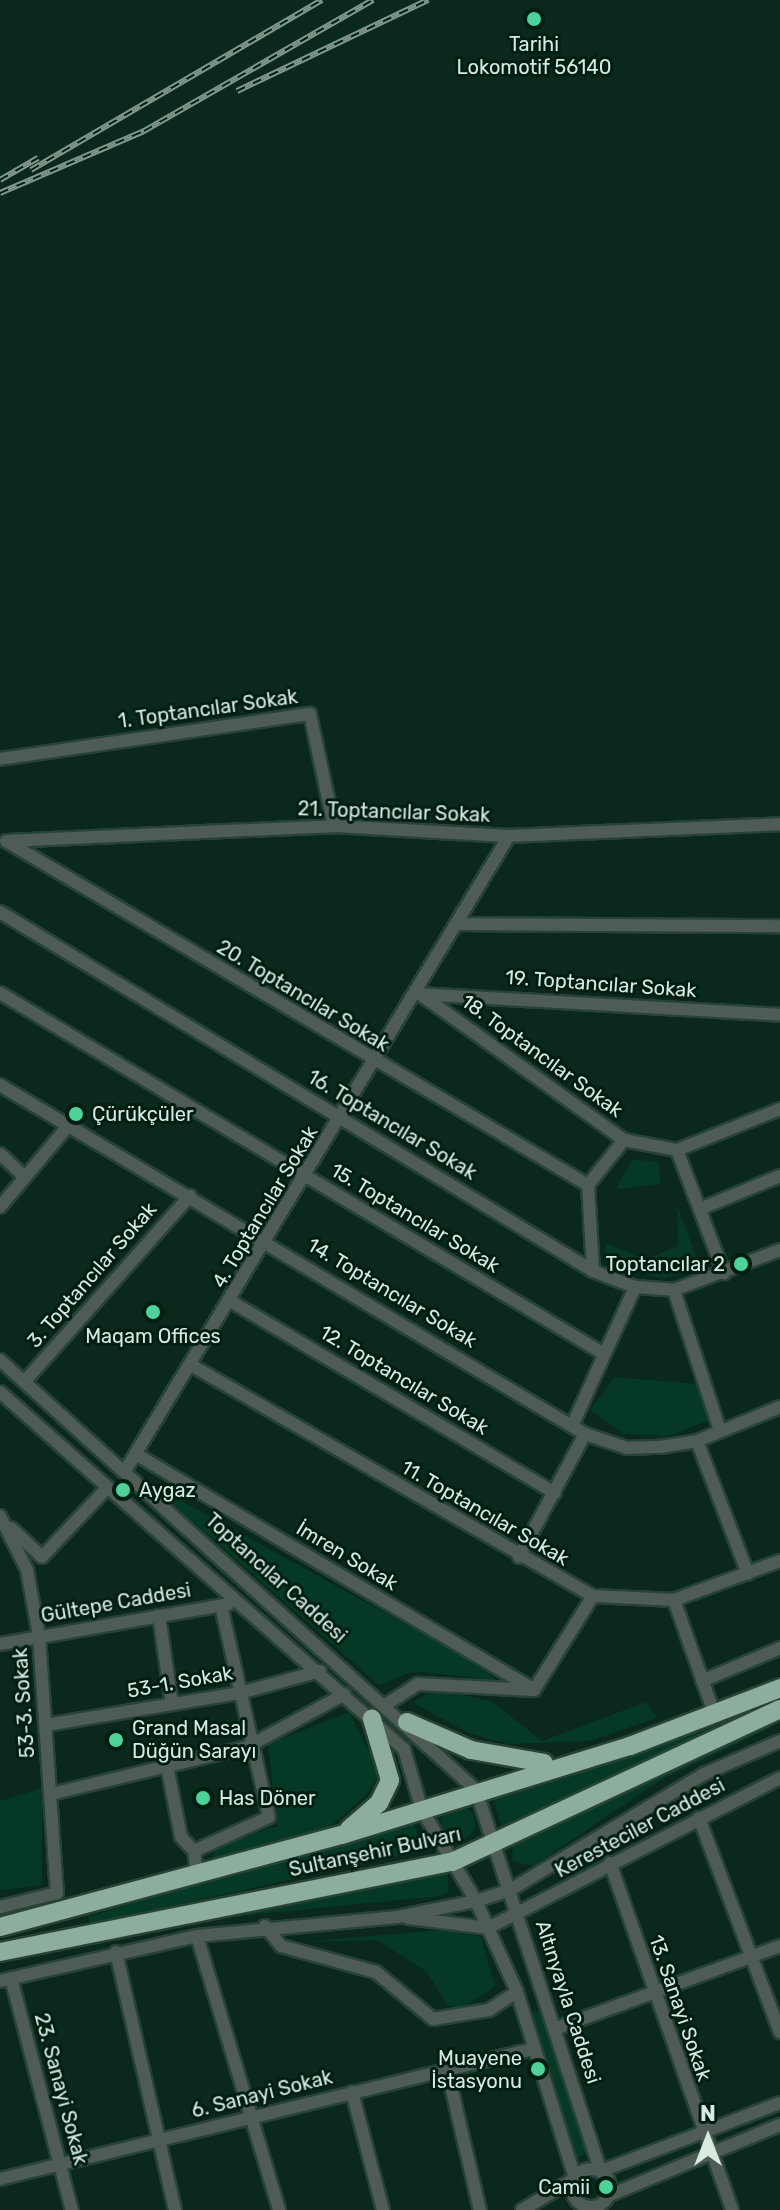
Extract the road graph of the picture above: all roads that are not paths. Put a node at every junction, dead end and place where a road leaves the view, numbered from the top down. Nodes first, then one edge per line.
1 (0, 759) edge
2 (780, 824) edge
3 (334, 826) junction
4 (509, 836) junction
5 (3, 839) edge
6 (0, 912) edge
7 (458, 924) junction
8 (780, 926) edge
9 (0, 993) edge
10 (420, 994) junction
11 (780, 1015) edge
12 (376, 1064) junction
13 (0, 1085) edge
14 (780, 1109) edge
15 (342, 1117) junction
16 (68, 1126) junction
17 (624, 1140) junction
18 (677, 1150) junction
19 (0, 1154) edge
20 (780, 1176) edge
21 (25, 1177) junction
22 (307, 1177) junction
23 (588, 1185) junction
24 (190, 1196) junction
25 (0, 1207) edge
26 (702, 1208) junction
27 (270, 1242) junction
28 (780, 1250) edge
29 (593, 1271) junction
30 (724, 1273) junction
31 (635, 1287) junction
32 (674, 1290) junction
33 (232, 1302) junction
34 (604, 1354) junction
35 (0, 1360) edge
36 (191, 1365) junction
37 (25, 1381) junction
38 (0, 1392) edge
39 (780, 1407) edge
40 (572, 1426) junction
41 (720, 1431) junction
42 (585, 1434) junction
43 (697, 1441) junction
44 (139, 1456) junction
45 (125, 1471) junction
46 (107, 1488) junction
47 (555, 1493) junction
48 (2, 1522) edge
49 (519, 1557) junction
50 (780, 1561) edge
51 (748, 1574) junction
52 (593, 1596) junction
53 (674, 1600) junction
54 (238, 1603) junction
55 (221, 1606) junction
56 (159, 1616) junction
57 (39, 1636) junction
58 (0, 1644) edge
59 (780, 1648) edge
60 (320, 1671) junction
61 (702, 1681) junction
62 (780, 1688) edge
63 (534, 1690) junction
64 (240, 1693) junction
65 (345, 1694) junction
66 (172, 1704) junction
67 (387, 1704) junction
68 (780, 1709) edge
69 (714, 1713) junction
70 (372, 1719) junction
71 (407, 1722) junction
72 (46, 1725) junction
73 (780, 1741) edge
74 (254, 1744) junction
75 (582, 1760) junction
76 (167, 1766) junction
77 (780, 1778) edge
78 (476, 1790) junction
79 (51, 1794) junction
80 (422, 1810) junction
81 (699, 1818) junction
82 (342, 1835) junction
83 (496, 1846) junction
84 (194, 1851) junction
85 (452, 1862) junction
86 (610, 1863) junction
87 (197, 1874) junction
88 (510, 1890) junction
89 (476, 1901) junction
90 (0, 1907) edge
91 (520, 1915) junction
92 (397, 1917) junction
93 (265, 1926) junction
94 (0, 1927) edge
95 (488, 1928) junction
96 (197, 1936) junction
97 (780, 1946) edge
98 (0, 1952) edge
99 (116, 1952) junction
100 (751, 1957) junction
101 (6, 1980) edge
102 (517, 1992) junction
103 (652, 1993) junction
104 (557, 2028) junction
105 (780, 2032) edge
106 (533, 2049) junction
107 (448, 2073) junction
108 (352, 2092) junction
109 (780, 2103) edge
110 (253, 2117) junction
111 (780, 2125) edge
112 (703, 2134) junction
113 (159, 2141) junction
114 (709, 2152) junction
115 (60, 2165) junction
116 (600, 2171) junction
117 (0, 2179) edge
118 (574, 2179) junction
119 (610, 2201) edge
120 (584, 2208) edge
121 (72, 2210) edge
122 (175, 2210) edge
123 (279, 2210) edge
124 (383, 2210) edge
125 (480, 2210) edge
126 (522, 2210) edge
127 (732, 2210) edge

1 - 3 street, 1. Toptancılar Sokak
2 - 4 street, 21. Toptancılar Sokak
3 - 4 street, 21. Toptancılar Sokak
3 - 5 street, 21. Toptancılar Sokak
4 - 7 street, 4. Toptancılar Sokak
5 - 12 street, 20. Toptancılar Sokak
6 - 15 street, 16. Toptancılar Sokak
7 - 8 street
7 - 10 street, 4. Toptancılar Sokak
9 - 22 street, 15. Toptancılar Sokak
10 - 11 street, 19. Toptancılar Sokak
10 - 12 street, 4. Toptancılar Sokak
10 - 17 street, 18. Toptancılar Sokak
12 - 15 street, 4. Toptancılar Sokak
12 - 23 street, 20. Toptancılar Sokak
13 - 16 street, 14. Toptancılar Sokak
14 - 18 street
15 - 22 street, 4. Toptancılar Sokak
15 - 29 street, 16. Toptancılar Sokak
16 - 21 street
16 - 24 street, 14. Toptancılar Sokak
17 - 18 street, 18. Toptancılar Sokak
17 - 23 street
18 - 26 street
19 - 21 street
20 - 26 street
21 - 25 street
22 - 27 street, 4. Toptancılar Sokak
22 - 34 street, 15. Toptancılar Sokak
23 - 29 street
24 - 27 street, 14. Toptancılar Sokak
24 - 37 street, 3. Toptancılar Sokak
26 - 30 street
27 - 33 street, 4. Toptancılar Sokak
27 - 40 street, 14. Toptancılar Sokak
28 - 30 street, 16. Toptancılar Sokak
29 - 31 street, 16. Toptancılar Sokak
30 - 32 street, 16. Toptancılar Sokak
31 - 32 street, 16. Toptancılar Sokak
31 - 34 street
32 - 41 street
33 - 36 street, 4. Toptancılar Sokak
33 - 47 street, 12. Toptancılar Sokak
34 - 40 street
35 - 37 street, Toptancılar Caddesi
36 - 44 street, 4. Toptancılar Sokak
36 - 49 street, 11. Toptancılar Sokak
37 - 45 street, Toptancılar Caddesi
38 - 46 street, Toptancılar Caddesi
39 - 41 street, 14. Toptancılar Sokak
40 - 42 street, 14. Toptancılar Sokak
41 - 43 street, 14. Toptancılar Sokak
42 - 43 street, 14. Toptancılar Sokak
42 - 47 street
43 - 51 street
44 - 45 street, 4. Toptancılar Sokak
44 - 63 street, İmren Sokak
45 - 67 street, Toptancılar Caddesi
46 - 48 street
46 - 54 street, Toptancılar Caddesi
47 - 49 street
48 - 57 street, 53-3. Sokak
49 - 52 street, 11. Toptancılar Sokak
50 - 51 street, 11. Toptancılar Sokak
51 - 53 street, 11. Toptancılar Sokak
52 - 53 street, 11. Toptancılar Sokak
52 - 63 street
53 - 61 street
54 - 55 street, Gültepe Caddesi
54 - 60 street, Toptancılar Caddesi
55 - 56 street, Gültepe Caddesi
55 - 64 street
56 - 57 street, Gültepe Caddesi
56 - 66 street
57 - 58 street, Gültepe Caddesi
57 - 72 street, 53-3. Sokak
59 - 61 street
60 - 64 street, 53-1. Sokak
60 - 65 street, Toptancılar Caddesi
61 - 69 street
62 - 69 highway, Sultanşehir Bulvarı
63 - 67 street
64 - 66 street, 53-1. Sokak
64 - 74 street
65 - 70 street, Toptancılar Caddesi
65 - 74 street
66 - 72 street, 53-1. Sokak
67 - 71 street, Toptancılar Caddesi
68 - 83 highway, Sultanşehir Bulvarı
69 - 75 highway, Sultanşehir Bulvarı
70 - 80 street, Toptancılar Caddesi
70 - 82 highway
71 - 75 highway
71 - 78 street, Toptancılar Caddesi
72 - 79 street, 53-3. Sokak
73 - 88 street
74 - 76 street
74 - 84 street
75 - 78 highway, Sultanşehir Bulvarı
76 - 79 street
76 - 84 street
77 - 81 street, Keresteciler Caddesi
78 - 80 highway, Sultanşehir Bulvarı
78 - 83 street, Toptancılar Caddesi
79 - 90 street, 53-3. Sokak
80 - 82 highway, Sultanşehir Bulvarı
80 - 85 street, Toptancılar Caddesi
81 - 86 street, Keresteciler Caddesi
81 - 100 street
82 - 87 highway, Sultanşehir Bulvarı
83 - 85 highway, Sultanşehir Bulvarı
83 - 88 street, Altınyayla Caddesi
84 - 87 street
85 - 89 street
85 - 98 highway, Sultanşehir Bulvarı
86 - 91 street, Keresteciler Caddesi
86 - 103 street, 13. Sanayi Sokak
87 - 94 highway, Sultanşehir Bulvarı
88 - 89 street
88 - 91 street, Altınyayla Caddesi
89 - 92 street
89 - 95 street
91 - 95 street, Keresteciler Caddesi
91 - 104 street, Altınyayla Caddesi
92 - 93 street
92 - 95 street
93 - 96 street
93 - 102 street
95 - 102 street
96 - 99 street
96 - 110 street
97 - 100 street
99 - 101 street
99 - 113 street
100 - 103 street
100 - 105 street
101 - 115 street, 23. Sanayi Sokak
102 - 106 street
103 - 104 street
103 - 112 street, 13. Sanayi Sokak
104 - 116 street, Altınyayla Caddesi
106 - 107 street, 6. Sanayi Sokak
106 - 118 street
107 - 108 street, 6. Sanayi Sokak
107 - 125 street
108 - 110 street, 6. Sanayi Sokak
108 - 124 street
109 - 112 street
110 - 113 street, 6. Sanayi Sokak
110 - 123 street
111 - 114 street
112 - 114 street, 13. Sanayi Sokak
112 - 116 street
113 - 115 street, 6. Sanayi Sokak
113 - 122 street
114 - 119 street
114 - 127 street, 13. Sanayi Sokak
115 - 117 street, 6. Sanayi Sokak
115 - 121 street, 23. Sanayi Sokak
116 - 118 street
116 - 119 street, Altınyayla Caddesi
118 - 120 street
118 - 126 street
119 - 120 street

